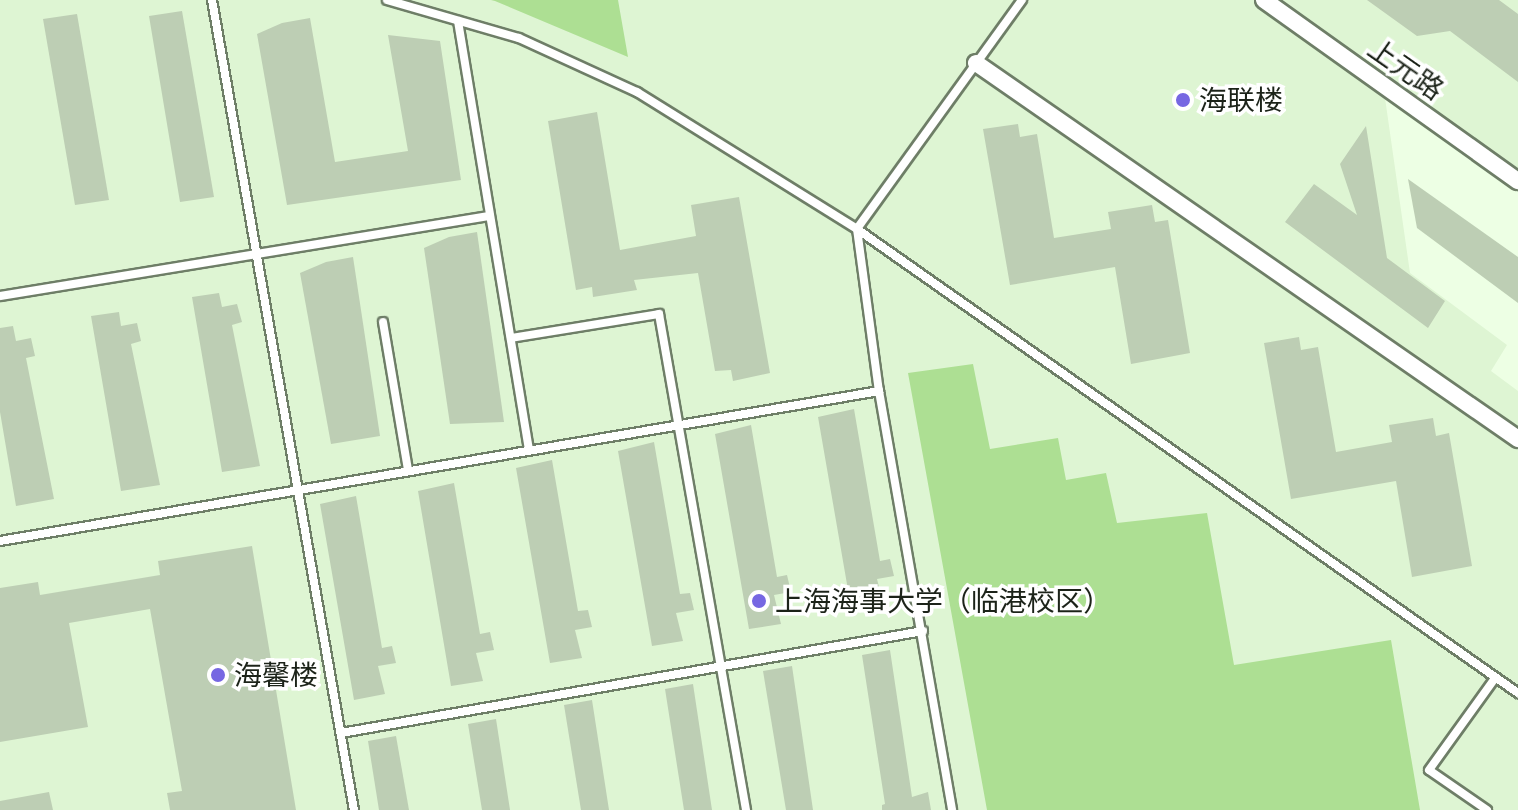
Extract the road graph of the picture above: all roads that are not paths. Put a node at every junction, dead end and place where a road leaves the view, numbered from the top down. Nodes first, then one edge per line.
1 (212, 0) edge
2 (387, 0) edge
3 (1022, 0) edge
4 (1264, 0) edge
5 (458, 21) junction
6 (976, 63) junction
7 (1518, 181) edge
8 (490, 216) junction
9 (857, 229) junction
10 (254, 254) junction
11 (0, 296) edge
12 (383, 322) dead end
13 (511, 338) junction
14 (879, 391) junction
15 (680, 424) junction
16 (1518, 439) edge
17 (529, 448) junction
18 (408, 470) junction
19 (298, 490) junction
20 (0, 541) edge
21 (923, 631) junction
22 (722, 667) junction
23 (1495, 678) junction
24 (1518, 693) edge
25 (341, 733) junction
26 (354, 810) edge
27 (746, 810) edge
28 (952, 810) edge
29 (1487, 810) edge

1 - 10 lane
2 - 5 lane
3 - 6 lane
4 - 7 street, 上元路
5 - 8 lane
5 - 9 lane
6 - 9 lane
6 - 16 street
8 - 10 lane
8 - 13 lane
9 - 14 lane
9 - 23 lane
10 - 11 lane
10 - 19 lane
12 - 18 lane
13 - 15 lane
13 - 17 lane
14 - 15 lane
14 - 21 lane
15 - 17 lane
15 - 22 lane
17 - 18 lane
18 - 19 lane
19 - 20 lane
19 - 25 lane
21 - 22 lane
21 - 28 lane
22 - 25 lane
22 - 27 lane
23 - 24 lane
23 - 29 lane
25 - 26 lane

